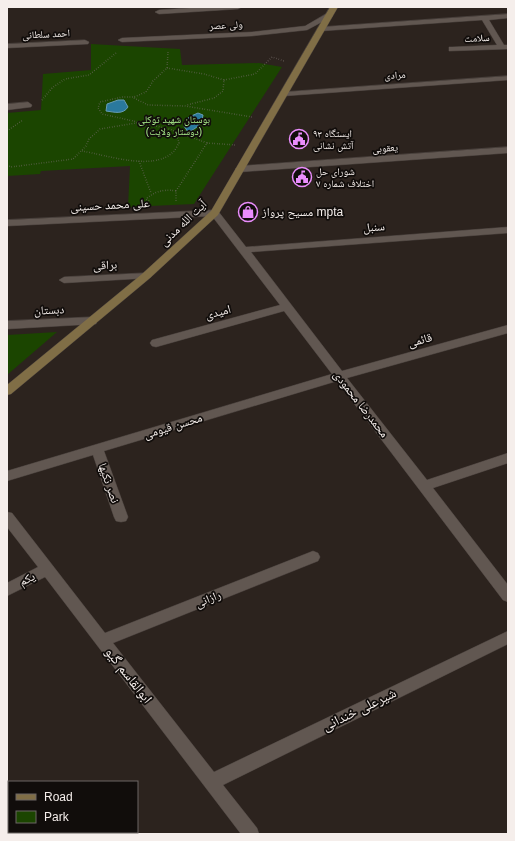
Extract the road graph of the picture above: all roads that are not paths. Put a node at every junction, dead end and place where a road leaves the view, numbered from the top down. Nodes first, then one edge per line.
1 (238, 7) edge
2 (334, 7) edge
3 (159, 12) dead end
4 (329, 16) junction
5 (508, 16) edge
6 (484, 18) junction
7 (321, 29) junction
8 (122, 40) dead end
9 (85, 42) dead end
10 (7, 46) edge
11 (505, 47) edge
12 (452, 49) dead end
13 (508, 78) edge
14 (284, 94) junction
15 (28, 105) road end
16 (7, 107) edge
17 (508, 150) edge
18 (240, 169) junction
19 (215, 213) junction
20 (7, 222) edge
21 (508, 230) edge
22 (243, 250) junction
23 (146, 276) junction
24 (64, 280) dead end
25 (287, 307) junction
26 (92, 321) junction
27 (7, 325) edge
28 (508, 329) edge
29 (156, 343) dead end
30 (340, 376) junction
31 (7, 390) edge
32 (97, 448) junction
33 (508, 458) edge
34 (7, 476) edge
35 (424, 486) junction
36 (7, 517) edge
37 (121, 517) dead end
38 (313, 557) dead end
39 (47, 569) junction
40 (7, 590) edge
41 (508, 596) edge
42 (508, 637) edge
43 (102, 641) junction
44 (211, 782) junction
45 (251, 834) edge

1 - 3 street
2 - 4 main road, آیت الله مدنی
4 - 7 main road, آیت الله مدنی
4 - 8 street, ولی عصر
5 - 6 street
6 - 7 street
6 - 11 street, سلامت
7 - 14 main road, آیت الله مدنی
9 - 10 street, احمد سلطانی
11 - 12 street, سلامت
13 - 14 street, مرادی
14 - 18 main road, آیت الله مدنی
15 - 16 street
17 - 18 street, یعقوبی
18 - 19 main road, آیت الله مدنی
19 - 20 street, علی محمد حسینی
19 - 22 street, محمدرضا محمودی
19 - 23 main road, آیت الله مدنی
21 - 22 street, سنبل
22 - 25 street, محمدرضا محمودی
23 - 24 street, براقی
23 - 26 main road, آیت الله مدنی
25 - 29 street, امیدی
25 - 30 street, محمدرضا محمودی
26 - 27 street, دبستان
26 - 31 main road, آیت الله مدنی
28 - 30 street, قائمی
30 - 32 street, محسن قیومی
30 - 35 street, محمدرضا محمودی
32 - 34 street, محسن قیومی
32 - 37 street, نصر نکیها
33 - 35 street
35 - 41 street, محمدرضا محمودی
36 - 39 street, ابوالقاسم گیو
38 - 43 street, رازانی
39 - 40 street, یکم
39 - 43 street, ابوالقاسم گیو
42 - 44 street, شیرعلی خندانی
43 - 44 street, ابوالقاسم گیو
44 - 45 street, ابوالقاسم گیو

